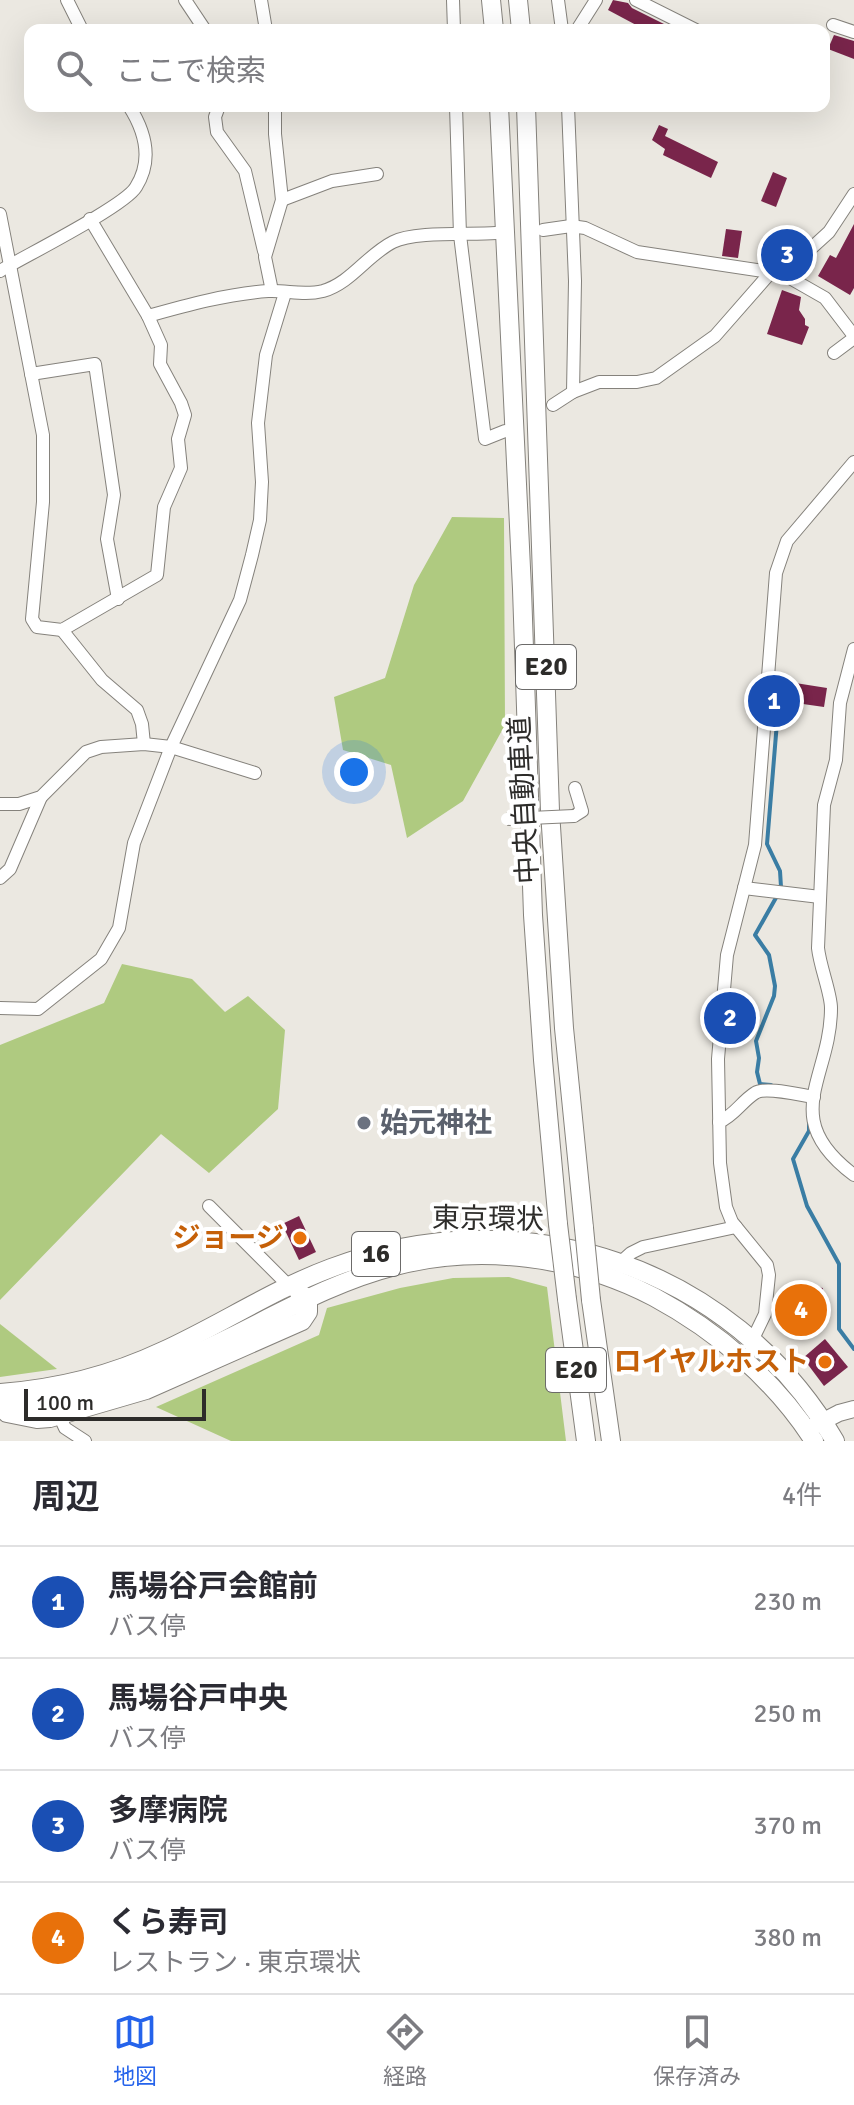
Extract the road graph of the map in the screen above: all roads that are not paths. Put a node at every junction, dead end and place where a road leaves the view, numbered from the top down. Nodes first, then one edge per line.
1 (67, 0) edge
2 (185, 0) edge
3 (261, 0) edge
4 (453, 0) edge
5 (491, 0) edge
6 (518, 0) edge
7 (558, 0) edge
8 (596, 0) edge
9 (636, 0) edge
10 (79, 24) edge
11 (201, 24) edge
12 (265, 24) edge
13 (454, 24) edge
14 (493, 24) edge
15 (520, 24) edge
16 (561, 24) edge
17 (581, 24) edge
18 (684, 24) edge
19 (833, 25) dead end
20 (854, 32) edge
21 (133, 112) edge
22 (217, 112) edge
23 (275, 112) edge
24 (456, 112) edge
25 (499, 112) edge
26 (526, 112) edge
27 (568, 112) edge
28 (377, 174) dead end
29 (854, 194) edge
30 (282, 200) junction
31 (0, 214) edge
32 (90, 219) junction
33 (571, 226) junction
34 (543, 230) dead end
35 (496, 233) dead end
36 (460, 235) junction
37 (265, 257) junction
38 (5, 268) edge
39 (778, 272) junction
40 (278, 292) junction
41 (148, 316) junction
42 (854, 337) edge
43 (834, 353) dead end
44 (31, 374) junction
45 (573, 392) junction
46 (553, 405) dead end
47 (505, 431) dead end
48 (854, 462) edge
49 (118, 599) junction
50 (62, 630) junction
51 (854, 649) edge
52 (144, 744) junction
53 (171, 747) junction
54 (255, 773) dead end
55 (575, 788) dead end
56 (41, 797) junction
57 (0, 804) edge
58 (507, 819) dead end
59 (0, 878) edge
60 (744, 888) junction
61 (820, 897) junction
62 (0, 1008) edge
63 (814, 1097) junction
64 (719, 1122) junction
65 (854, 1175) edge
66 (209, 1206) dead end
67 (736, 1227) junction
68 (621, 1262) junction
69 (289, 1286) junction
70 (308, 1298) junction
71 (290, 1307) junction
72 (278, 1330) junction
73 (753, 1341) junction
74 (740, 1356) junction
75 (0, 1393) edge
76 (854, 1409) edge
77 (0, 1410) edge
78 (59, 1415) junction
79 (814, 1431) edge
80 (85, 1441) edge
81 (586, 1441) edge
82 (611, 1441) edge
83 (835, 1441) edge

1 - 10 street
2 - 11 street
3 - 12 street
4 - 13 street
5 - 14 highway
6 - 15 highway
7 - 16 street
8 - 17 street
9 - 18 street
19 - 20 street
21 - 32 street
22 - 37 street
23 - 30 street
24 - 36 street
25 - 81 highway, 中央自動車道 / E20, bridge
26 - 82 highway, 中央自動車道 / E20, bridge
27 - 33 street
28 - 30 street
29 - 39 street
30 - 37 street
31 - 38 street
32 - 38 street
32 - 41 street
33 - 34 street
33 - 39 street
33 - 45 street
35 - 36 street
36 - 40 street
36 - 47 street
37 - 40 street
38 - 44 street
39 - 42 street
39 - 45 street
40 - 41 street
40 - 53 street
41 - 49 street
42 - 43 street
44 - 49 street
44 - 50 street
45 - 46 street
48 - 60 street
49 - 50 street
50 - 52 street
51 - 61 street
52 - 53 street
52 - 56 street
53 - 54 street
53 - 62 street
55 - 58 street, bridge
56 - 57 street
56 - 59 street
60 - 61 street
60 - 64 street
61 - 63 street
63 - 64 street
63 - 65 street
64 - 67 street
66 - 69 street
67 - 68 street
67 - 73 street
68 - 69 highway, 東京環状 / 16
68 - 73 highway, 東京環状 / 16
69 - 70 highway
69 - 71 highway
69 - 75 highway, 東京環状 / 16
70 - 71 highway, 東京環状 / 16
70 - 72 highway
70 - 74 highway, 東京環状 / 16
71 - 72 highway
71 - 77 highway, 東京環状 / 16
72 - 78 highway
73 - 74 street
73 - 79 highway, 東京環状 / 16
74 - 79 highway, 東京環状 / 16
76 - 79 main road
77 - 78 highway
78 - 80 street
79 - 83 highway, 東京環状 / 16

